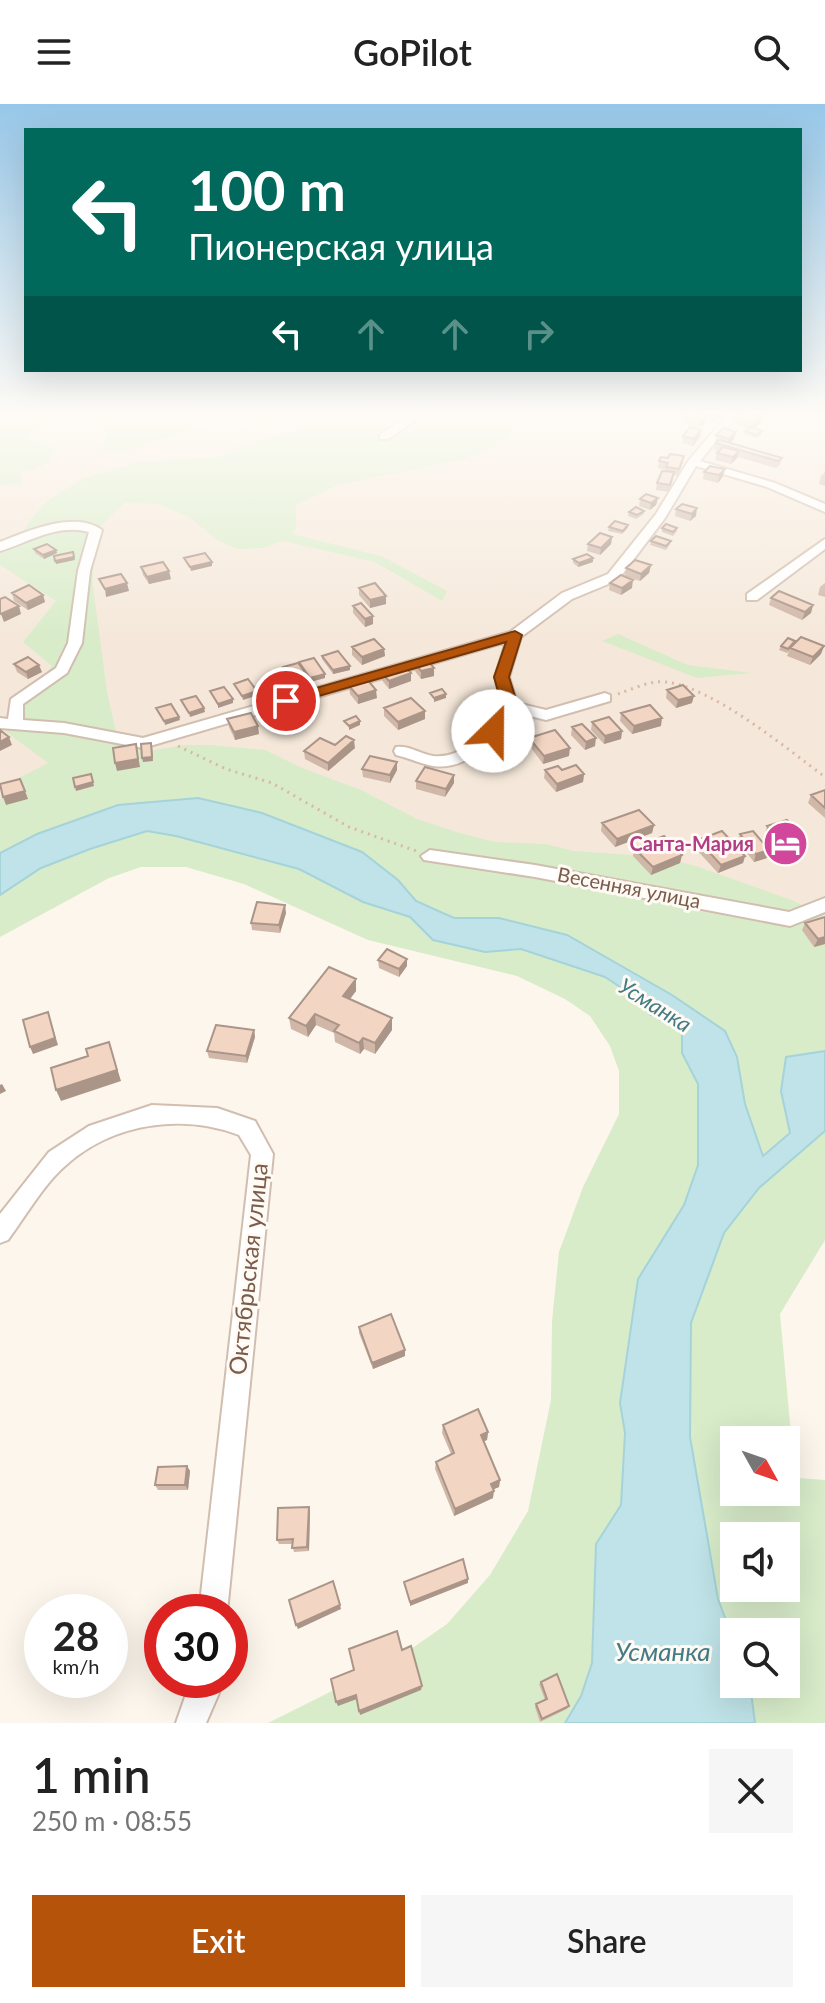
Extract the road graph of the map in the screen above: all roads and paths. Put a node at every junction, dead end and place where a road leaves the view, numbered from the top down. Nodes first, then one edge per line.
1 (678, 488) edge
2 (777, 488) edge
3 (825, 508) edge
4 (825, 543) edge
5 (0, 547) edge
6 (752, 597) dead end
7 (515, 635) junction
8 (605, 698) joint
9 (510, 706) junction
10 (8, 723) edge
11 (143, 743) junction
12 (402, 751) dead end
13 (825, 777) edge
14 (430, 856) joint
15 (825, 905) edge
16 (0, 1232) edge
17 (215, 1594) edge
18 (202, 1698) edge
19 (191, 1723) edge

1 - 7 street
2 - 3 street
4 - 6 street
5 - 10 street
7 - 9 street
7 - 11 street
8 - 9 street
8 - 13 path
9 - 12 street
10 - 11 street
11 - 14 path
14 - 15 street, Весенняя улица
16 - 17 street, Октябрьская улица
18 - 19 street

